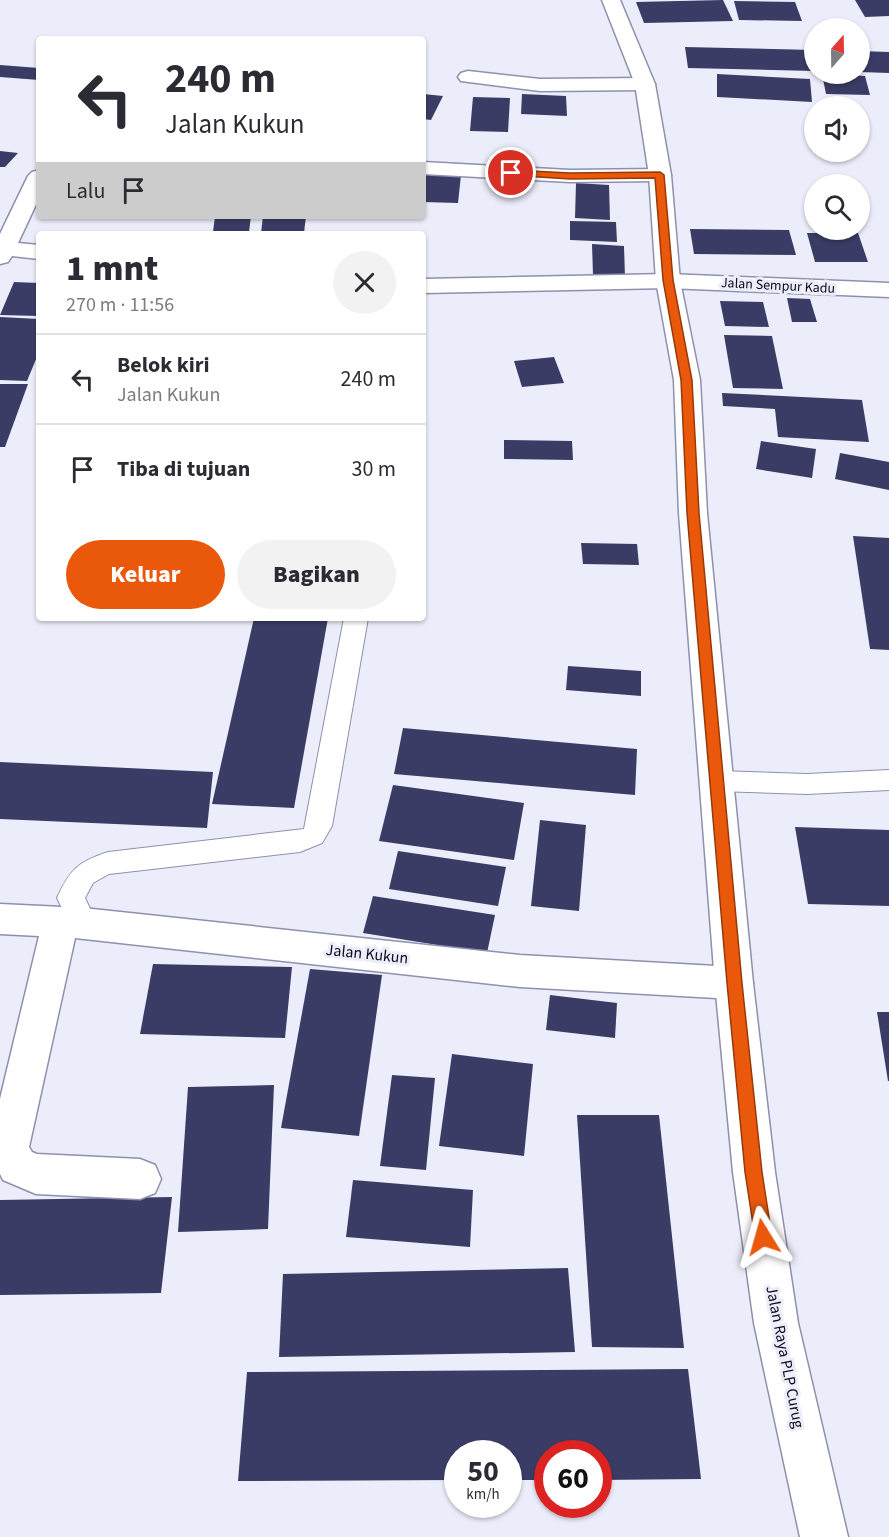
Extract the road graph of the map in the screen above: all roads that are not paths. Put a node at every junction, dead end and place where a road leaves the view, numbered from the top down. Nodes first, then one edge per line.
1 (611, 0) edge
2 (468, 77) dead end
3 (645, 84) junction
4 (426, 168) edge
5 (660, 175) junction
6 (36, 182) edge
7 (36, 252) edge
8 (2, 253) edge
9 (668, 280) junction
10 (426, 286) edge
11 (889, 290) edge
12 (355, 621) edge
13 (889, 780) edge
14 (717, 782) junction
15 (0, 919) edge
16 (72, 923) junction
17 (734, 983) junction
18 (140, 1179) dead end
19 (824, 1537) edge

1 - 3 street, Jalan Raya PLP Curug
2 - 3 street
3 - 5 street, Jalan Raya PLP Curug
4 - 5 street
5 - 9 street, Jalan Raya PLP Curug
6 - 8 street
7 - 8 street
9 - 10 street, Jalan Sempur Kadu
9 - 11 street, Jalan Sempur Kadu
9 - 14 street, Jalan Raya PLP Curug
12 - 16 lane
13 - 14 lane
14 - 17 street, Jalan Raya PLP Curug
15 - 16 street, Jalan Kukun
16 - 17 street, Jalan Kukun
16 - 18 street
17 - 19 street, Jalan Raya PLP Curug

